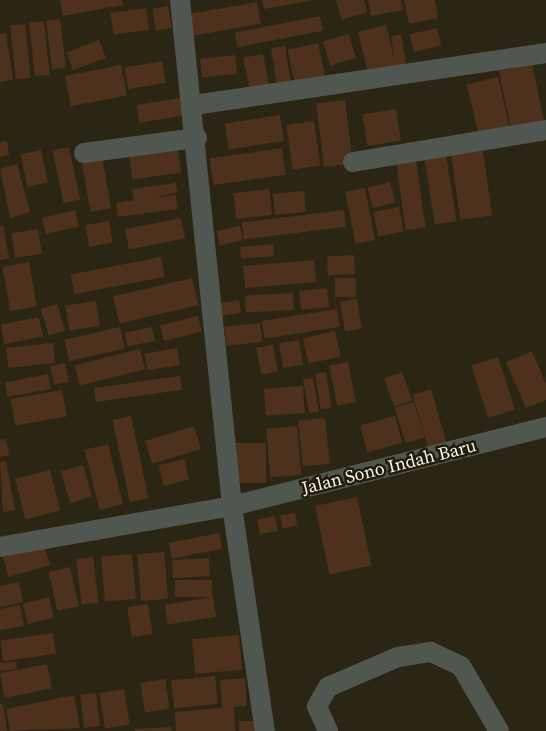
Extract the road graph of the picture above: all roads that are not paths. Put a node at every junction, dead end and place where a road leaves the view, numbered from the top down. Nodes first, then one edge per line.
1 (180, 0) edge
2 (546, 53) edge
3 (194, 105) junction
4 (546, 130) edge
5 (197, 138) junction
6 (84, 153) dead end
7 (353, 162) dead end
8 (546, 427) edge
9 (232, 506) junction
10 (0, 547) edge
11 (265, 731) edge
12 (328, 731) edge
13 (499, 731) edge

1 - 3 street
2 - 3 street
3 - 5 street
4 - 7 street
5 - 6 street
5 - 9 street
8 - 9 street, Jalan Sono Indah Baru
9 - 10 street, Jalan Sono Indah Baru
9 - 11 street
12 - 13 street

